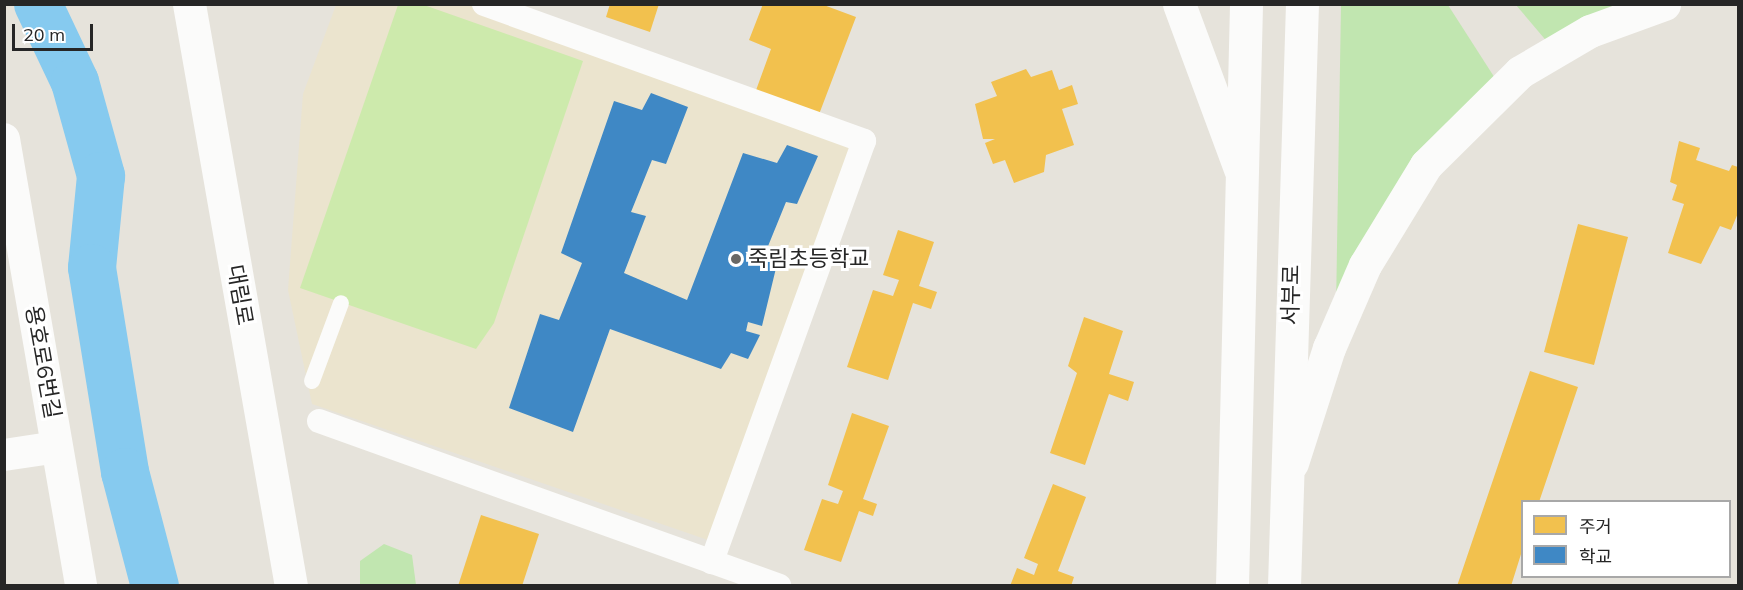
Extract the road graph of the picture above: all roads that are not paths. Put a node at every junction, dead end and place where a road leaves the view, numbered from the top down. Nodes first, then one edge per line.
1 (189, 4) edge
2 (484, 4) edge
3 (1179, 4) edge
4 (1246, 4) edge
5 (1302, 4) edge
6 (1664, 4) edge
7 (4, 138) edge
8 (1242, 174) junction
9 (342, 303) dead end
10 (312, 381) dead end
11 (319, 421) dead end
12 (51, 448) dead end
13 (4, 455) edge
14 (1287, 477) junction
15 (712, 562) junction
16 (81, 585) edge
17 (291, 585) edge
18 (779, 585) edge
19 (1232, 585) edge
20 (1284, 585) edge

1 - 17 street, 대림로
2 - 15 street
3 - 8 street
4 - 8 street
5 - 14 street, 서부로
6 - 14 street
7 - 16 street, 용호로6번길
8 - 19 street
9 - 10 lane
11 - 15 street
12 - 13 street
14 - 20 street, 서부로
15 - 18 street

